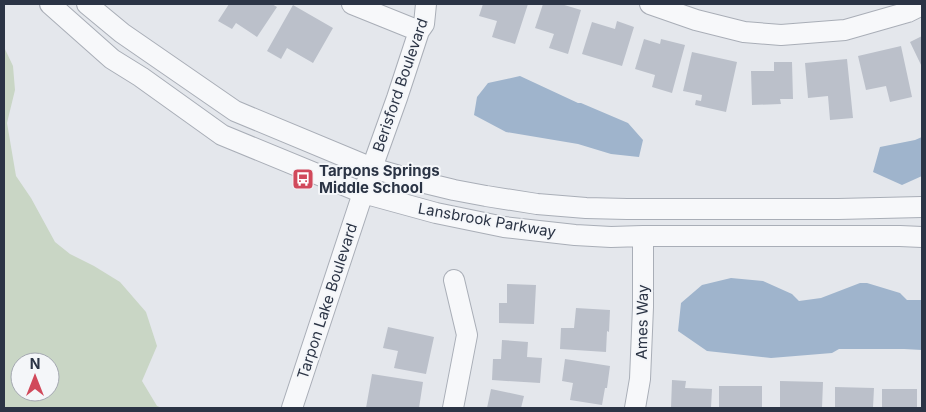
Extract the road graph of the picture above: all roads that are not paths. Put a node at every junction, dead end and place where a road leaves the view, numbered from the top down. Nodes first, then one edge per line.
1 (50, 4) edge
2 (87, 4) edge
3 (352, 4) edge
4 (426, 4) edge
5 (650, 4) edge
6 (922, 5) edge
7 (419, 31) junction
8 (372, 168) junction
9 (363, 193) junction
10 (922, 207) edge
11 (643, 236) junction
12 (922, 237) edge
13 (454, 280) dead end
14 (292, 408) edge
15 (453, 408) edge
16 (635, 408) edge

1 - 9 street, Lansbrook Parkway
2 - 8 street, Lansbrook Parkway
3 - 7 street
4 - 7 street, Berisford Boulevard
5 - 6 street
7 - 8 street, Berisford Boulevard
8 - 9 street, Berisford Boulevard
8 - 10 street, Lansbrook Parkway
9 - 11 street, Lansbrook Parkway
9 - 14 street, Tarpon Lake Boulevard
11 - 12 street, Lansbrook Parkway
11 - 16 street, Ames Way
13 - 15 street

